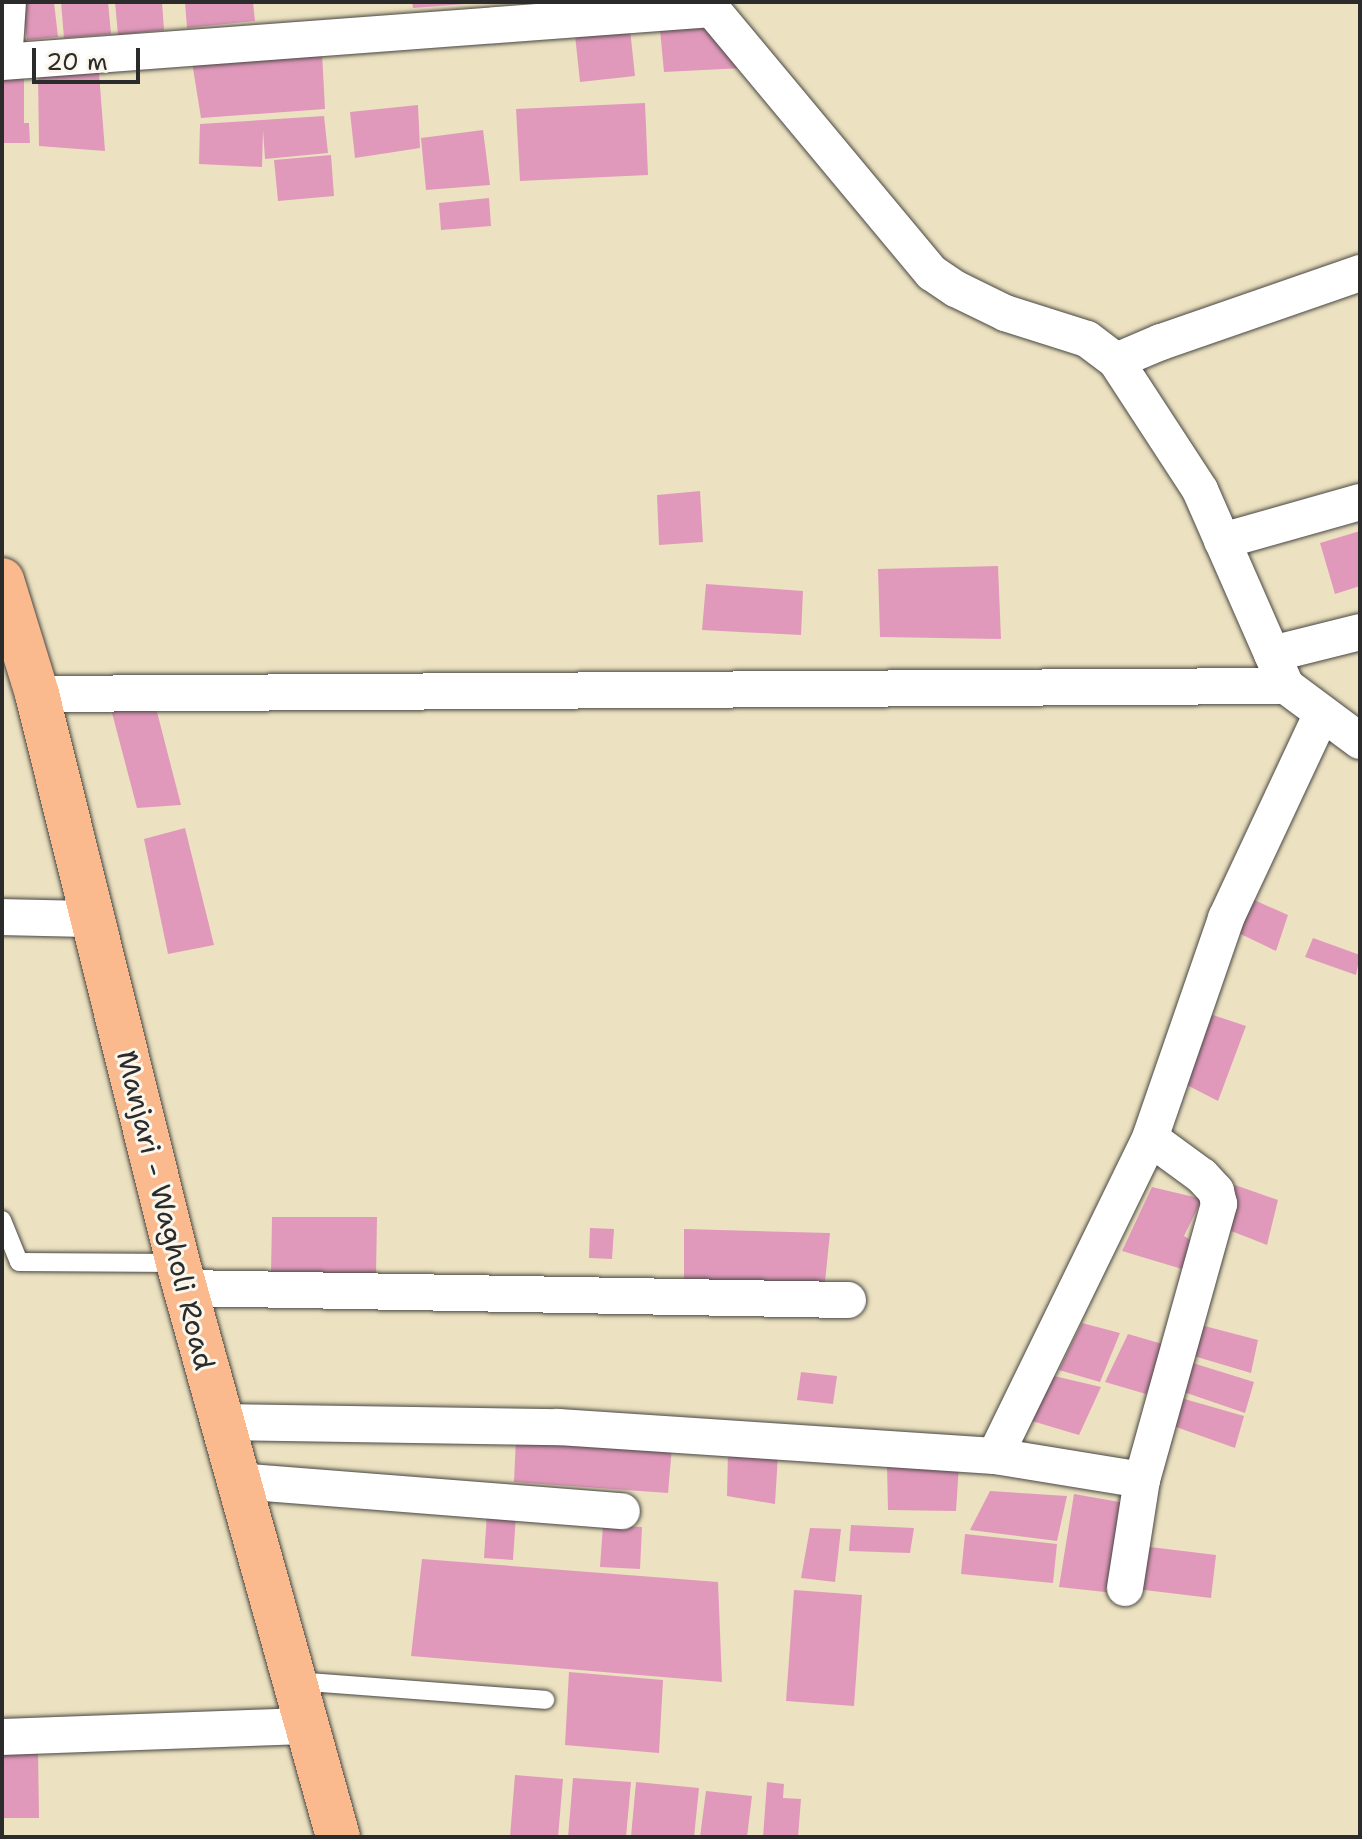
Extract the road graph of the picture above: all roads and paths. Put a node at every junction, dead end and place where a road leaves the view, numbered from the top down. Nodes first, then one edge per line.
1 (8, 2) edge
2 (709, 5) edge
3 (2, 48) edge
4 (2, 62) edge
5 (1360, 273) edge
6 (1116, 361) junction
7 (1360, 502) edge
8 (1222, 541) junction
9 (2, 580) edge
10 (1360, 632) edge
11 (1279, 670) junction
12 (37, 694) junction
13 (1322, 713) junction
14 (1360, 741) edge
15 (2, 917) edge
16 (92, 919) junction
17 (1150, 1138) junction
18 (2, 1220) edge
19 (181, 1276) junction
20 (848, 1300) dead end
21 (221, 1422) junction
22 (995, 1456) junction
23 (1142, 1480) junction
24 (238, 1481) junction
25 (622, 1511) dead end
26 (1125, 1588) dead end
27 (294, 1681) junction
28 (545, 1700) dead end
29 (307, 1726) junction
30 (2, 1737) edge
31 (338, 1837) edge

1 - 3 street
2 - 4 street
2 - 6 street
5 - 6 street
6 - 8 street
7 - 8 street
8 - 11 street
9 - 12 main road, Manjari - Wagholi Road
10 - 11 street
11 - 12 street
11 - 13 street
12 - 16 main road, Manjari - Wagholi Road
13 - 14 street
13 - 17 street
15 - 16 street
16 - 19 main road, Manjari - Wagholi Road
17 - 22 street
17 - 23 street
18 - 19 lane
19 - 20 street
19 - 21 main road, Manjari - Wagholi Road
21 - 22 street
21 - 24 main road, Manjari - Wagholi Road
22 - 23 street
23 - 26 street
24 - 25 street
24 - 27 main road, Manjari - Wagholi Road
27 - 28 lane
27 - 29 main road, Manjari - Wagholi Road
29 - 30 street
29 - 31 main road, Manjari - Wagholi Road

